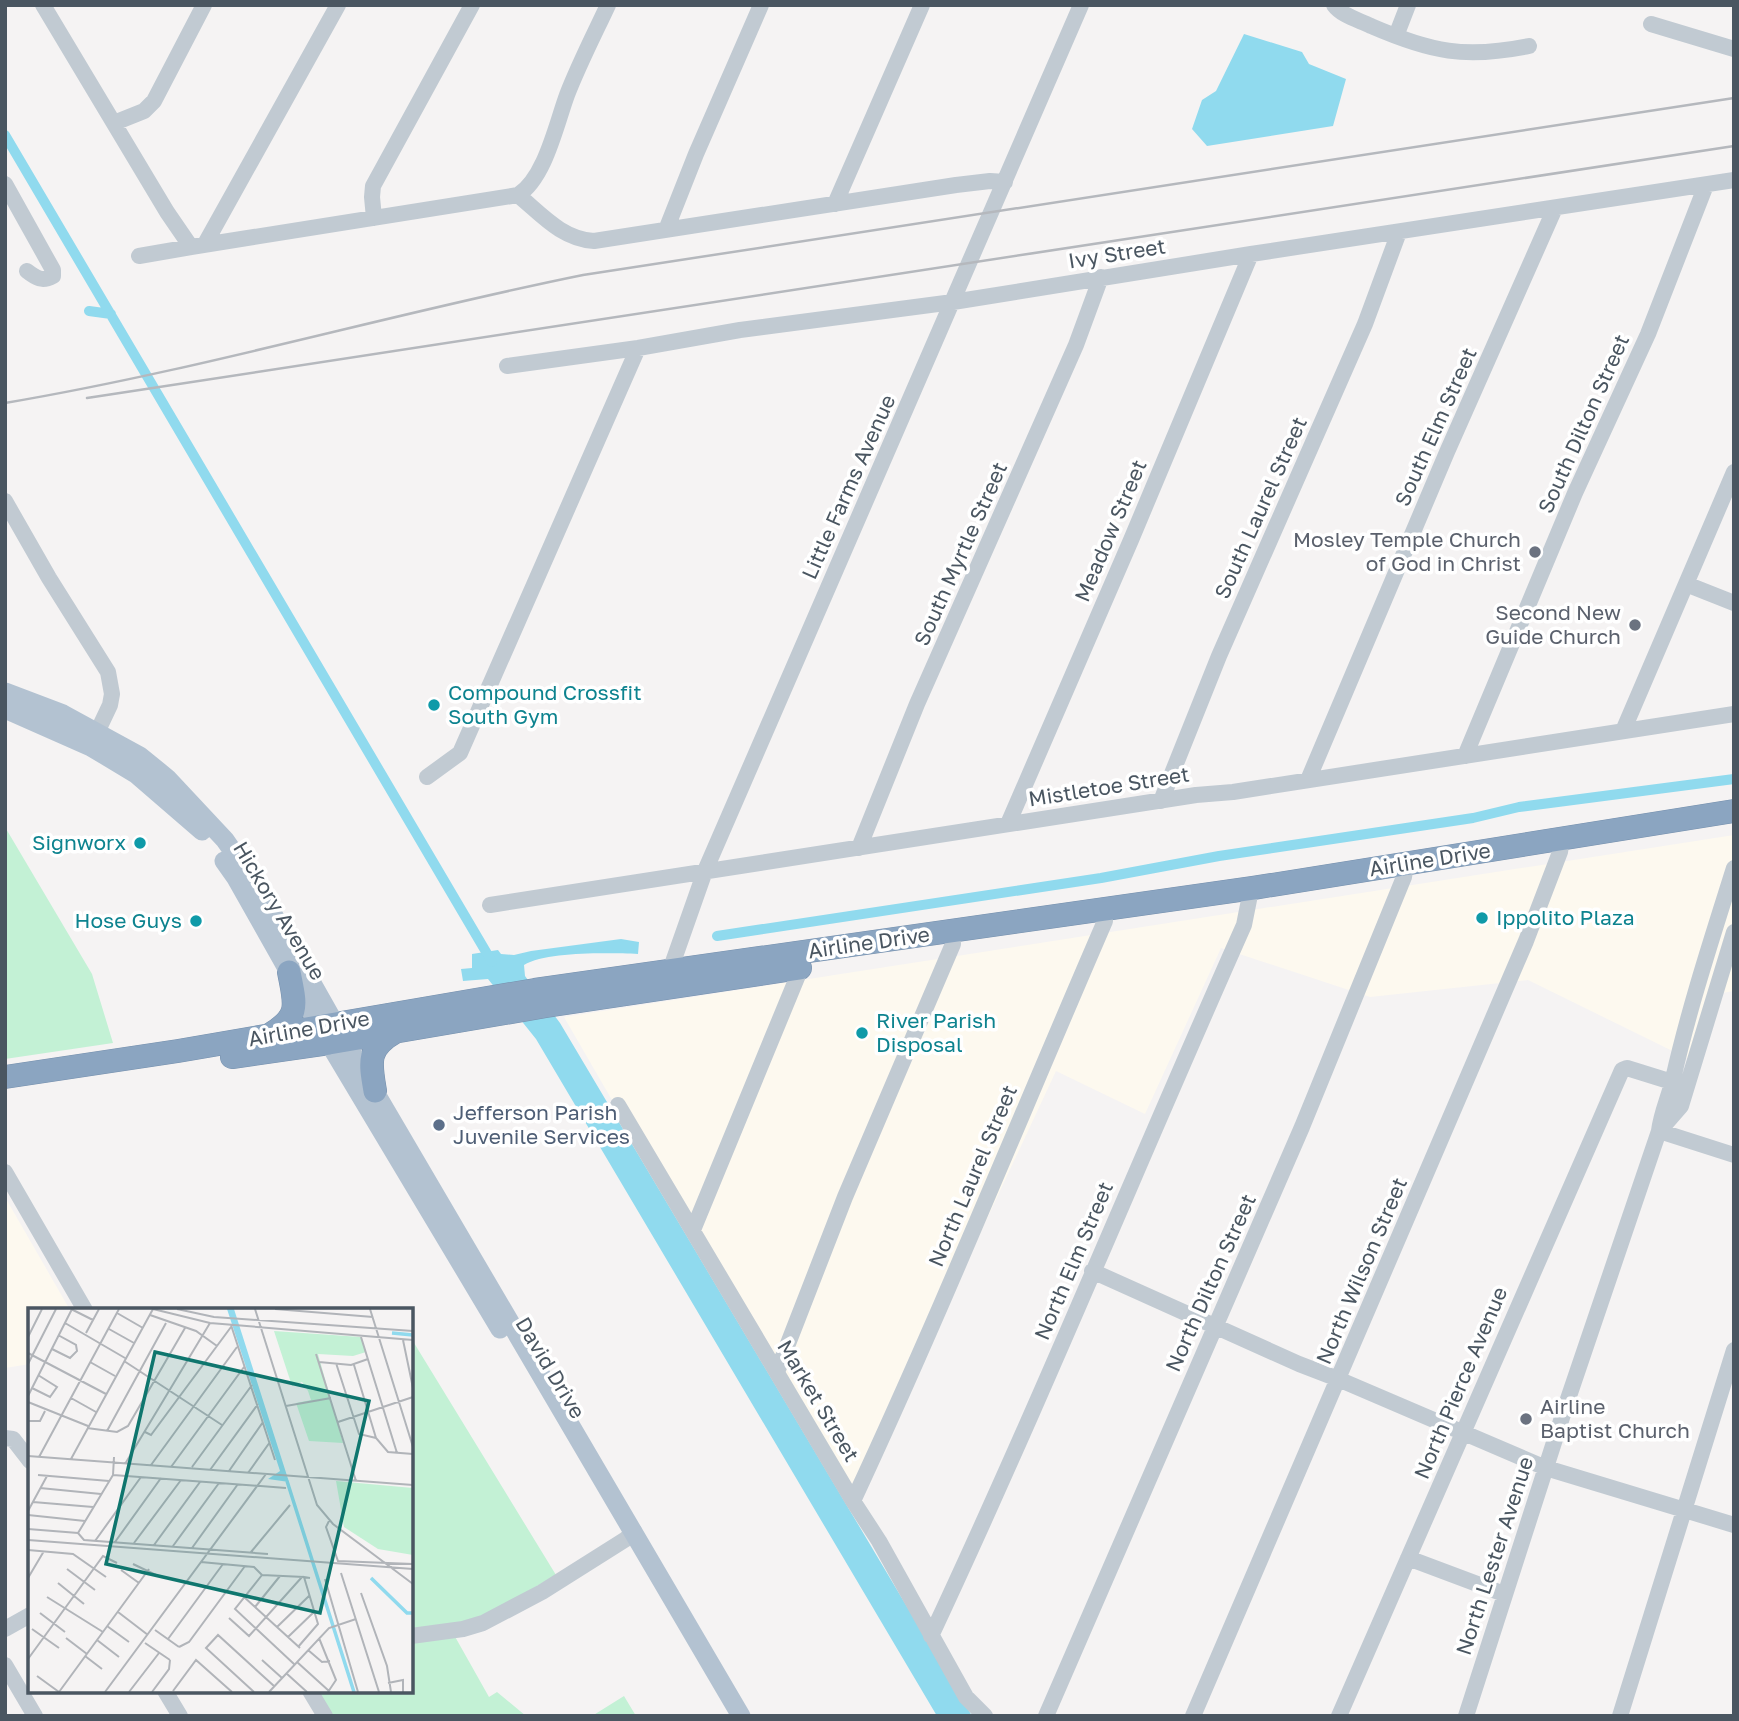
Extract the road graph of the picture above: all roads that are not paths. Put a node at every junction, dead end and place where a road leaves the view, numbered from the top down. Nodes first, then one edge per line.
1 (204, 5) edge
2 (338, 5) edge
3 (472, 5) edge
4 (608, 5) edge
5 (761, 5) edge
6 (922, 5) edge
7 (1081, 5) edge
8 (1334, 5) edge
9 (1408, 5) edge
10 (49, 8) edge
11 (1651, 24) dead end
12 (1395, 36) junction
13 (1530, 46) dead end
14 (1734, 49) edge
15 (114, 123) junction
16 (1734, 180) edge
17 (1005, 183) junction
18 (5, 184) edge
19 (1706, 185) junction
20 (518, 195) junction
21 (835, 204) junction
22 (1555, 208) junction
23 (374, 218) junction
24 (666, 230) junction
25 (1399, 232) junction
26 (198, 246) junction
27 (1251, 254) junction
28 (139, 256) dead end
29 (27, 271) dead end
30 (1101, 277) junction
31 (953, 302) junction
32 (638, 348) junction
33 (507, 366) dead end
34 (1734, 472) edge
35 (5, 501) edge
36 (1686, 584) junction
37 (1734, 603) edge
38 (5, 692) edge
39 (5, 709) edge
40 (1734, 714) edge
41 (1623, 731) junction
42 (94, 739) junction
43 (1465, 756) junction
44 (427, 777) dead end
45 (1308, 780) junction
46 (1161, 801) junction
47 (1734, 811) edge
48 (1008, 824) junction
49 (1734, 824) edge
50 (1561, 846) junction
51 (859, 848) junction
52 (1734, 868) edge
53 (1405, 870) junction
54 (705, 871) junction
55 (1249, 900) junction
56 (490, 905) dead end
57 (1728, 907) edge
58 (1105, 916) junction
59 (1734, 932) edge
60 (952, 938) junction
61 (1708, 953) junction
62 (1725, 958) junction
63 (802, 960) junction
64 (289, 972) junction
65 (667, 979) junction
66 (513, 1003) junction
67 (396, 1032) junction
68 (332, 1034) junction
69 (270, 1035) junction
70 (5, 1077) edge
71 (1672, 1082) junction
72 (5, 1090) edge
73 (375, 1091) junction
74 (618, 1105) dead end
75 (1659, 1131) junction
76 (1734, 1155) edge
77 (5, 1172) edge
78 (693, 1230) junction
79 (1092, 1271) junction
80 (84, 1308) edge
81 (1214, 1326) junction
82 (1734, 1350) edge
83 (777, 1372) junction
84 (1338, 1379) junction
85 (1462, 1432) junction
86 (5, 1438) edge
87 (28, 1459) edge
88 (1546, 1468) junction
89 (853, 1501) junction
90 (1683, 1510) junction
91 (1734, 1525) edge
92 (630, 1535) junction
93 (1408, 1558) junction
94 (1504, 1594) junction
95 (28, 1616) edge
96 (5, 1629) edge
97 (413, 1636) edge
98 (931, 1636) junction
99 (5, 1665) edge
100 (166, 1693) edge
101 (311, 1693) edge
102 (35, 1716) edge
103 (180, 1716) edge
104 (325, 1716) edge
105 (731, 1716) edge
106 (741, 1716) edge
107 (985, 1716) edge
108 (1046, 1716) edge
109 (1193, 1716) edge
110 (1339, 1716) edge
111 (1466, 1716) edge
112 (1620, 1716) edge

1 - 15 street
2 - 26 street
3 - 23 street
4 - 20 street
5 - 24 street
6 - 21 street
7 - 17 street, Little Farms Avenue
8 - 12 street
9 - 12 street
10 - 15 street
11 - 14 street
12 - 13 street
15 - 26 street
16 - 19 street, Ivy Street
17 - 21 street
17 - 31 street, Little Farms Avenue
18 - 29 street
19 - 22 street, Ivy Street
19 - 43 street, South Dilton Street
20 - 23 street
20 - 24 street
21 - 24 street
22 - 25 street, Ivy Street
22 - 45 street, South Elm Street
23 - 26 street
25 - 27 street, Ivy Street
25 - 46 street, South Laurel Street
26 - 28 street
27 - 30 street, Ivy Street
27 - 48 street, Meadow Street
30 - 31 street, Ivy Street
30 - 51 street, South Myrtle Street
31 - 32 street, Ivy Street
31 - 54 street, Little Farms Avenue
32 - 33 street, Ivy Street
32 - 44 street
34 - 36 street
35 - 42 street
36 - 37 street
36 - 41 street
38 - 42 main road
39 - 42 main road
40 - 41 street, Mistletoe Street
41 - 43 street, Mistletoe Street
42 - 64 main road, Hickory Avenue
42 - 68 main road, Hickory Avenue
43 - 45 street, Mistletoe Street
45 - 46 street, Mistletoe Street
46 - 48 street, Mistletoe Street
47 - 50 highway, Airline Drive
48 - 51 street, Mistletoe Street
49 - 50 highway, Airline Drive
50 - 53 highway, Airline Drive
50 - 84 street, North Wilson Street
51 - 54 street, Mistletoe Street
52 - 57 street, North Lester Avenue
53 - 55 highway, Airline Drive
53 - 58 highway, Airline Drive
53 - 81 street, North Dilton Street
54 - 56 street, Mistletoe Street
54 - 65 street, Little Farms Avenue
55 - 58 highway, Airline Drive
55 - 79 street, North Elm Street
57 - 61 street, North Lester Avenue
58 - 60 highway, Airline Drive
58 - 89 street, North Laurel Street
59 - 62 street, North Lester Avenue
60 - 63 highway, Airline Drive
60 - 83 street
61 - 62 street
61 - 71 street, North Lester Avenue
62 - 75 street, North Lester Avenue
63 - 65 highway, Airline Drive
63 - 78 street
64 - 68 main road, Hickory Avenue
64 - 69 highway
65 - 66 highway, Airline Drive
66 - 67 highway, Airline Drive
66 - 68 highway, Airline Drive
67 - 68 highway, Airline Drive
67 - 73 highway
68 - 69 highway, Airline Drive
68 - 72 highway, Airline Drive
68 - 73 main road, David Drive
68 - 92 main road, David Drive
69 - 70 highway, Airline Drive
71 - 75 street, North Lester Avenue
71 - 85 street, North Pierce Avenue
73 - 92 main road, David Drive
74 - 78 street, Market Street
75 - 76 street
75 - 88 street, North Lester Avenue
77 - 80 street
78 - 83 street, Market Street
79 - 81 street
79 - 98 street, North Elm Street
81 - 84 street
81 - 108 street, North Dilton Street
82 - 90 street
83 - 89 street, Market Street
84 - 85 street
84 - 109 street, North Wilson Street
85 - 88 street
85 - 93 street, North Pierce Avenue
86 - 87 street
88 - 90 street
88 - 94 street, North Lester Avenue
89 - 98 street, Market Street
90 - 91 street
90 - 112 street
92 - 97 street
92 - 105 main road, David Drive
92 - 106 main road, David Drive
93 - 94 street
93 - 110 street, North Pierce Avenue
94 - 111 street, North Lester Avenue
95 - 96 street
98 - 107 street, Market Street
99 - 102 street
100 - 103 street
101 - 104 street

